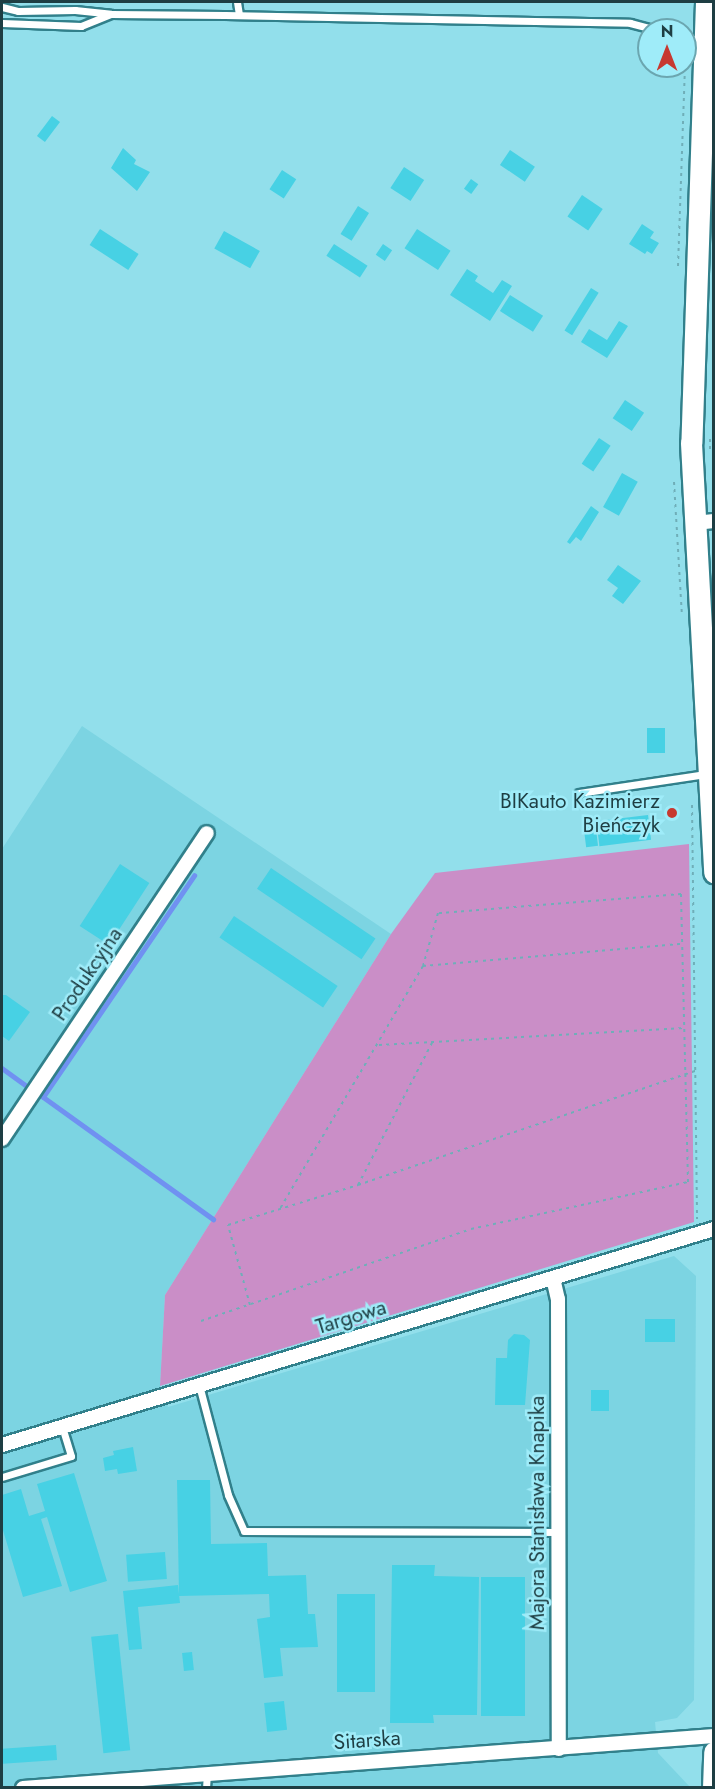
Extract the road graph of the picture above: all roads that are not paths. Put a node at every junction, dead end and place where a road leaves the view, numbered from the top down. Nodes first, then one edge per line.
1 (237, 2) edge
2 (706, 2) edge
3 (2, 7) edge
4 (32, 12) junction
5 (111, 14) junction
6 (239, 15) junction
7 (2, 23) edge
8 (32, 24) junction
9 (637, 25) edge
10 (697, 33) edge
11 (695, 78) edge
12 (704, 522) edge
13 (709, 657) edge
14 (701, 774) junction
15 (579, 793) dead end
16 (207, 833) dead end
17 (714, 872) edge
18 (2, 1139) edge
19 (714, 1229) edge
20 (553, 1278) junction
21 (199, 1385) junction
22 (62, 1427) junction
23 (2, 1445) edge
24 (2, 1477) edge
25 (557, 1532) junction
26 (714, 1736) edge
27 (559, 1749) junction
28 (714, 1752) edge
29 (207, 1772) junction
30 (23, 1788) edge
31 (207, 1788) edge
32 (713, 1788) edge

1 - 6 lane
2 - 10 main road
3 - 4 lane
4 - 5 lane
4 - 8 lane
5 - 6 lane
5 - 8 lane
6 - 9 lane
7 - 8 lane
11 - 12 main road
12 - 13 main road
13 - 14 main road
14 - 15 lane
14 - 17 main road
16 - 18 street, Produkcyjna
19 - 20 street, Targowa
20 - 21 street, Targowa
20 - 25 street, Majora Stanisława Knapika
21 - 22 street, Targowa
21 - 25 lane
22 - 23 street, Targowa
22 - 24 lane
25 - 27 street, Majora Stanisława Knapika
26 - 27 street, Sitarska
27 - 29 street, Sitarska
28 - 32 main road
29 - 30 street, Sitarska
29 - 31 lane

